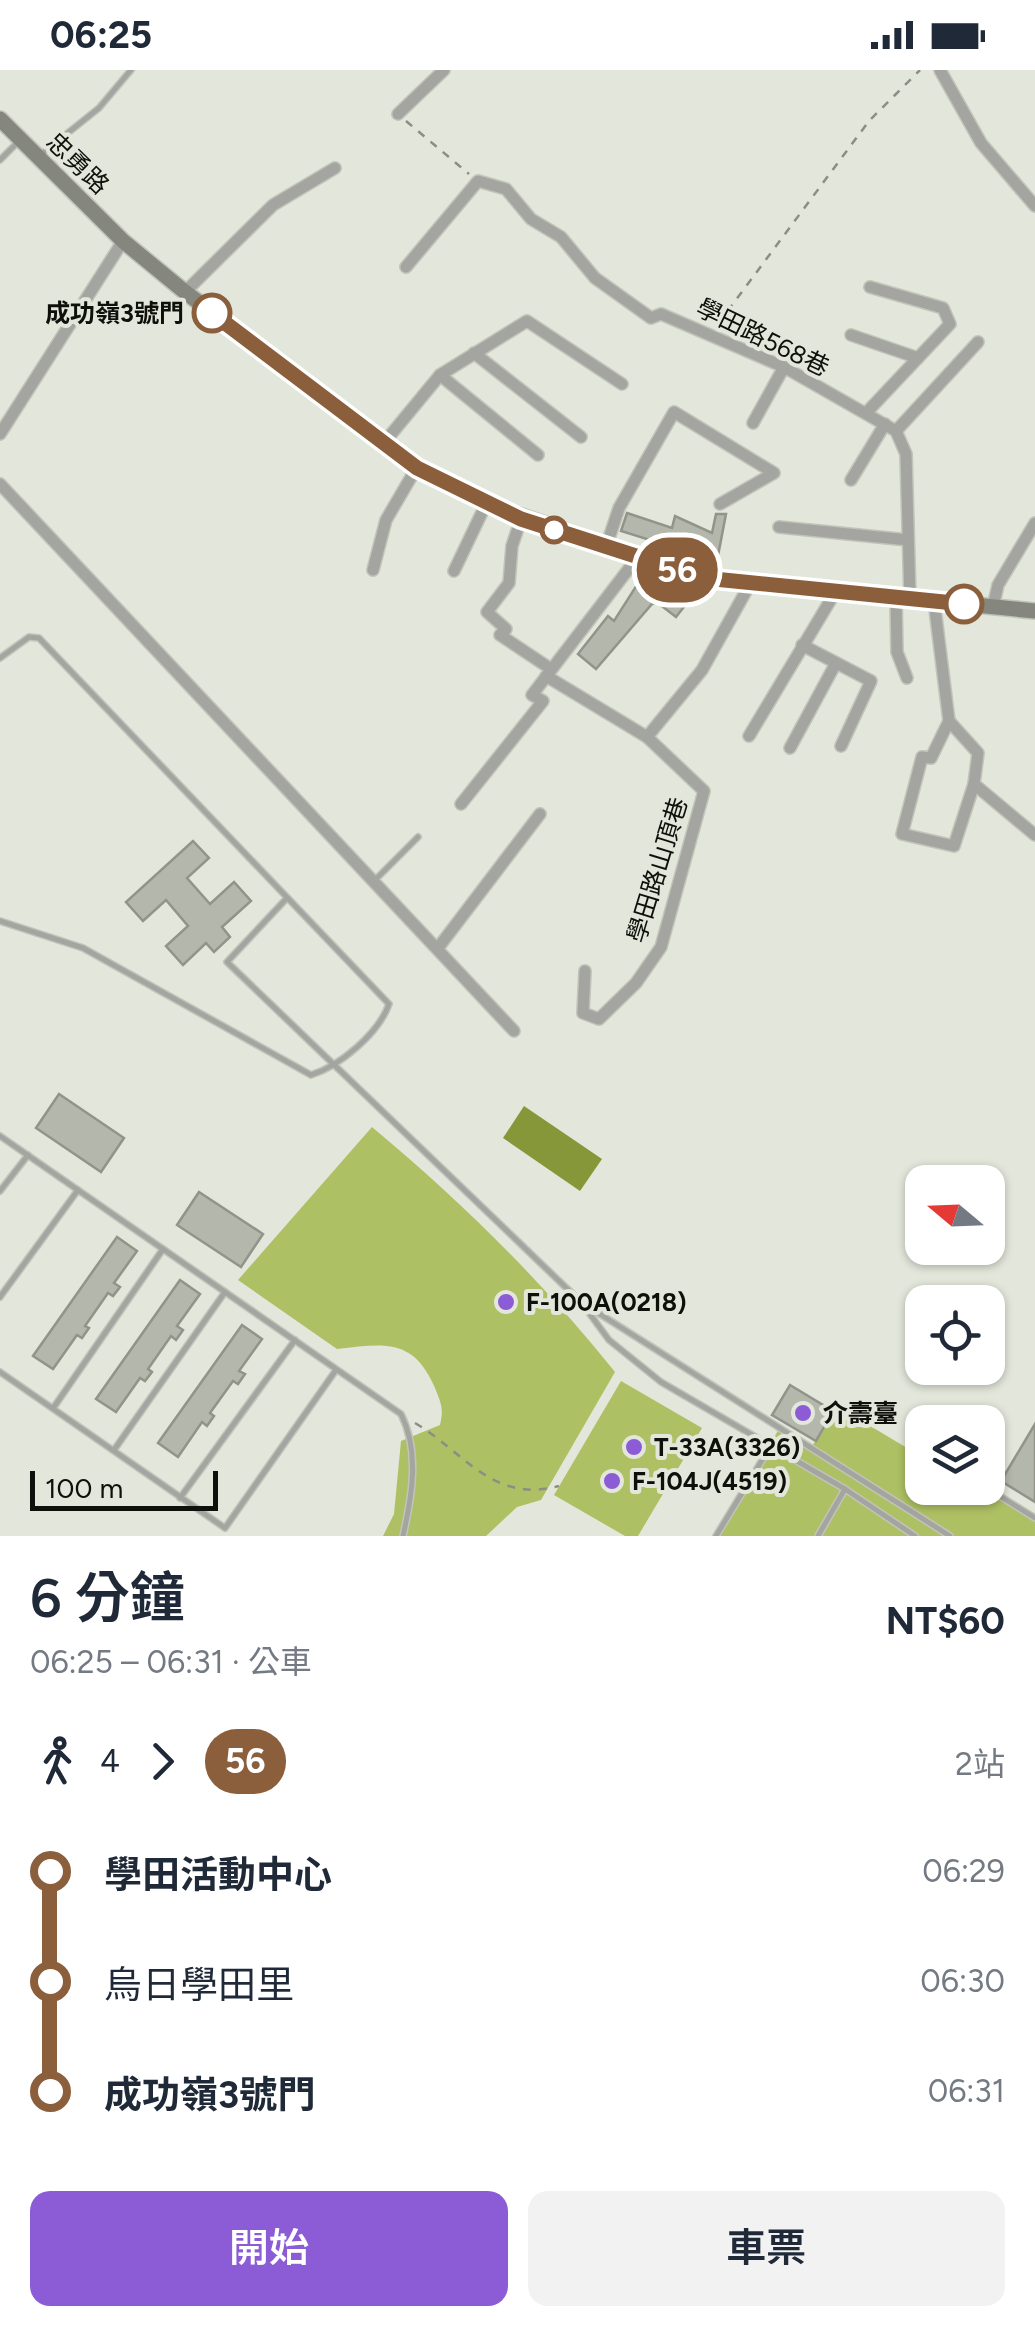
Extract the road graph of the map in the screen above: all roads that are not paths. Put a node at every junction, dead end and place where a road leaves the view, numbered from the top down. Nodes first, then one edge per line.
1 (130, 70) edge
2 (444, 70) edge
3 (940, 70) edge
4 (398, 114) road end
5 (0, 120) edge
6 (18, 140) junction
7 (37, 158) junction
8 (0, 160) edge
9 (334, 168) dead end
10 (1035, 206) edge
11 (122, 241) junction
12 (406, 267) dead end
13 (870, 287) dead end
14 (186, 292) junction
15 (851, 335) dead end
16 (978, 342) dead end
17 (474, 352) junction
18 (918, 358) junction
19 (784, 367) junction
20 (440, 375) junction
21 (622, 384) dead end
22 (868, 412) junction
23 (753, 423) dead end
24 (890, 427) junction
25 (0, 434) edge
26 (581, 437) dead end
27 (383, 444) junction
28 (538, 455) dead end
29 (417, 468) junction
30 (851, 480) dead end
31 (0, 484) edge
32 (486, 504) junction
33 (720, 504) dead end
34 (521, 519) junction
35 (1035, 523) edge
36 (780, 527) dead end
37 (908, 540) junction
38 (606, 547) junction
39 (637, 558) junction
40 (372, 570) dead end
41 (454, 571) dead end
42 (750, 584) junction
43 (836, 592) junction
44 (903, 598) junction
45 (934, 602) junction
46 (992, 607) junction
47 (1035, 611) edge
48 (802, 645) junction
49 (0, 658) edge
50 (836, 663) junction
51 (549, 672) junction
52 (907, 678) dead end
53 (948, 721) junction
54 (749, 736) dead end
55 (647, 737) junction
56 (841, 746) dead end
57 (790, 748) dead end
58 (974, 784) junction
59 (461, 804) dead end
60 (540, 814) dead end
61 (1035, 835) edge
62 (418, 837) dead end
63 (374, 881) junction
64 (287, 898) junction
65 (0, 921) edge
66 (438, 948) junction
67 (585, 970) dead end
68 (514, 1031) dead end
69 (333, 1069) junction
70 (0, 1136) edge
71 (28, 1155) junction
72 (78, 1190) junction
73 (0, 1192) edge
74 (164, 1249) junction
75 (225, 1292) junction
76 (0, 1297) edge
77 (581, 1302) junction
78 (294, 1340) junction
79 (336, 1370) junction
80 (0, 1372) edge
81 (54, 1408) junction
82 (770, 1447) junction
83 (114, 1450) junction
84 (845, 1489) junction
85 (180, 1498) junction
86 (1005, 1499) edge
87 (1035, 1518) edge
88 (403, 1536) edge
89 (716, 1536) edge
90 (818, 1536) edge
91 (916, 1536) edge
92 (950, 1536) edge

1 - 7 lane
2 - 4 street
3 - 10 street
5 - 6 main road, 忠勇路
6 - 7 main road, 忠勇路
6 - 8 lane
7 - 11 main road, 忠勇路
9 - 14 street
11 - 14 main road, 忠勇路
11 - 25 street
12 - 19 street, 學田路568巷
13 - 18 street
14 - 27 main road, 忠勇路
15 - 18 street
16 - 24 street
17 - 20 street
17 - 21 street
17 - 26 street
18 - 22 street
19 - 22 street, 學田路568巷
19 - 23 street
20 - 27 street
20 - 28 street
22 - 24 street, 學田路568巷
24 - 30 street
24 - 37 street
27 - 29 main road, 忠勇路
29 - 32 main road, 忠勇路
29 - 40 street
31 - 63 street
32 - 34 main road, 忠勇路
32 - 41 street
33 - 38 street
34 - 38 main road, 忠勇路
34 - 51 street, 學田路山頂巷
35 - 46 street
36 - 37 street
37 - 44 street
38 - 39 main road, 忠勇路
39 - 42 main road, 忠勇路
39 - 51 street
42 - 43 main road, 忠勇路
42 - 55 street
43 - 44 main road, 忠勇路
43 - 48 street
44 - 45 main road, 忠勇路
44 - 52 street
45 - 46 main road, 忠勇路
45 - 53 street
46 - 47 main road, 忠勇路
48 - 50 street
48 - 54 street
49 - 64 lane
50 - 56 street
50 - 57 street
51 - 55 street, 學田路山頂巷
51 - 59 street
53 - 58 street
53 - 58 street
55 - 67 street, 學田路山頂巷
58 - 61 street
60 - 66 street
62 - 63 lane
63 - 66 street
64 - 69 lane
64 - 69 lane
65 - 69 lane
66 - 68 street
69 - 77 lane
70 - 71 lane
71 - 72 lane
71 - 73 lane
72 - 74 lane
72 - 76 lane
74 - 75 lane
74 - 81 lane
75 - 78 lane
75 - 83 lane
77 - 82 lane
77 - 92 lane
78 - 79 lane
78 - 85 lane
79 - 85 lane
79 - 88 lane
80 - 81 lane
81 - 83 lane
82 - 84 lane
82 - 89 lane
83 - 85 lane
84 - 90 lane
84 - 91 lane
86 - 87 lane

